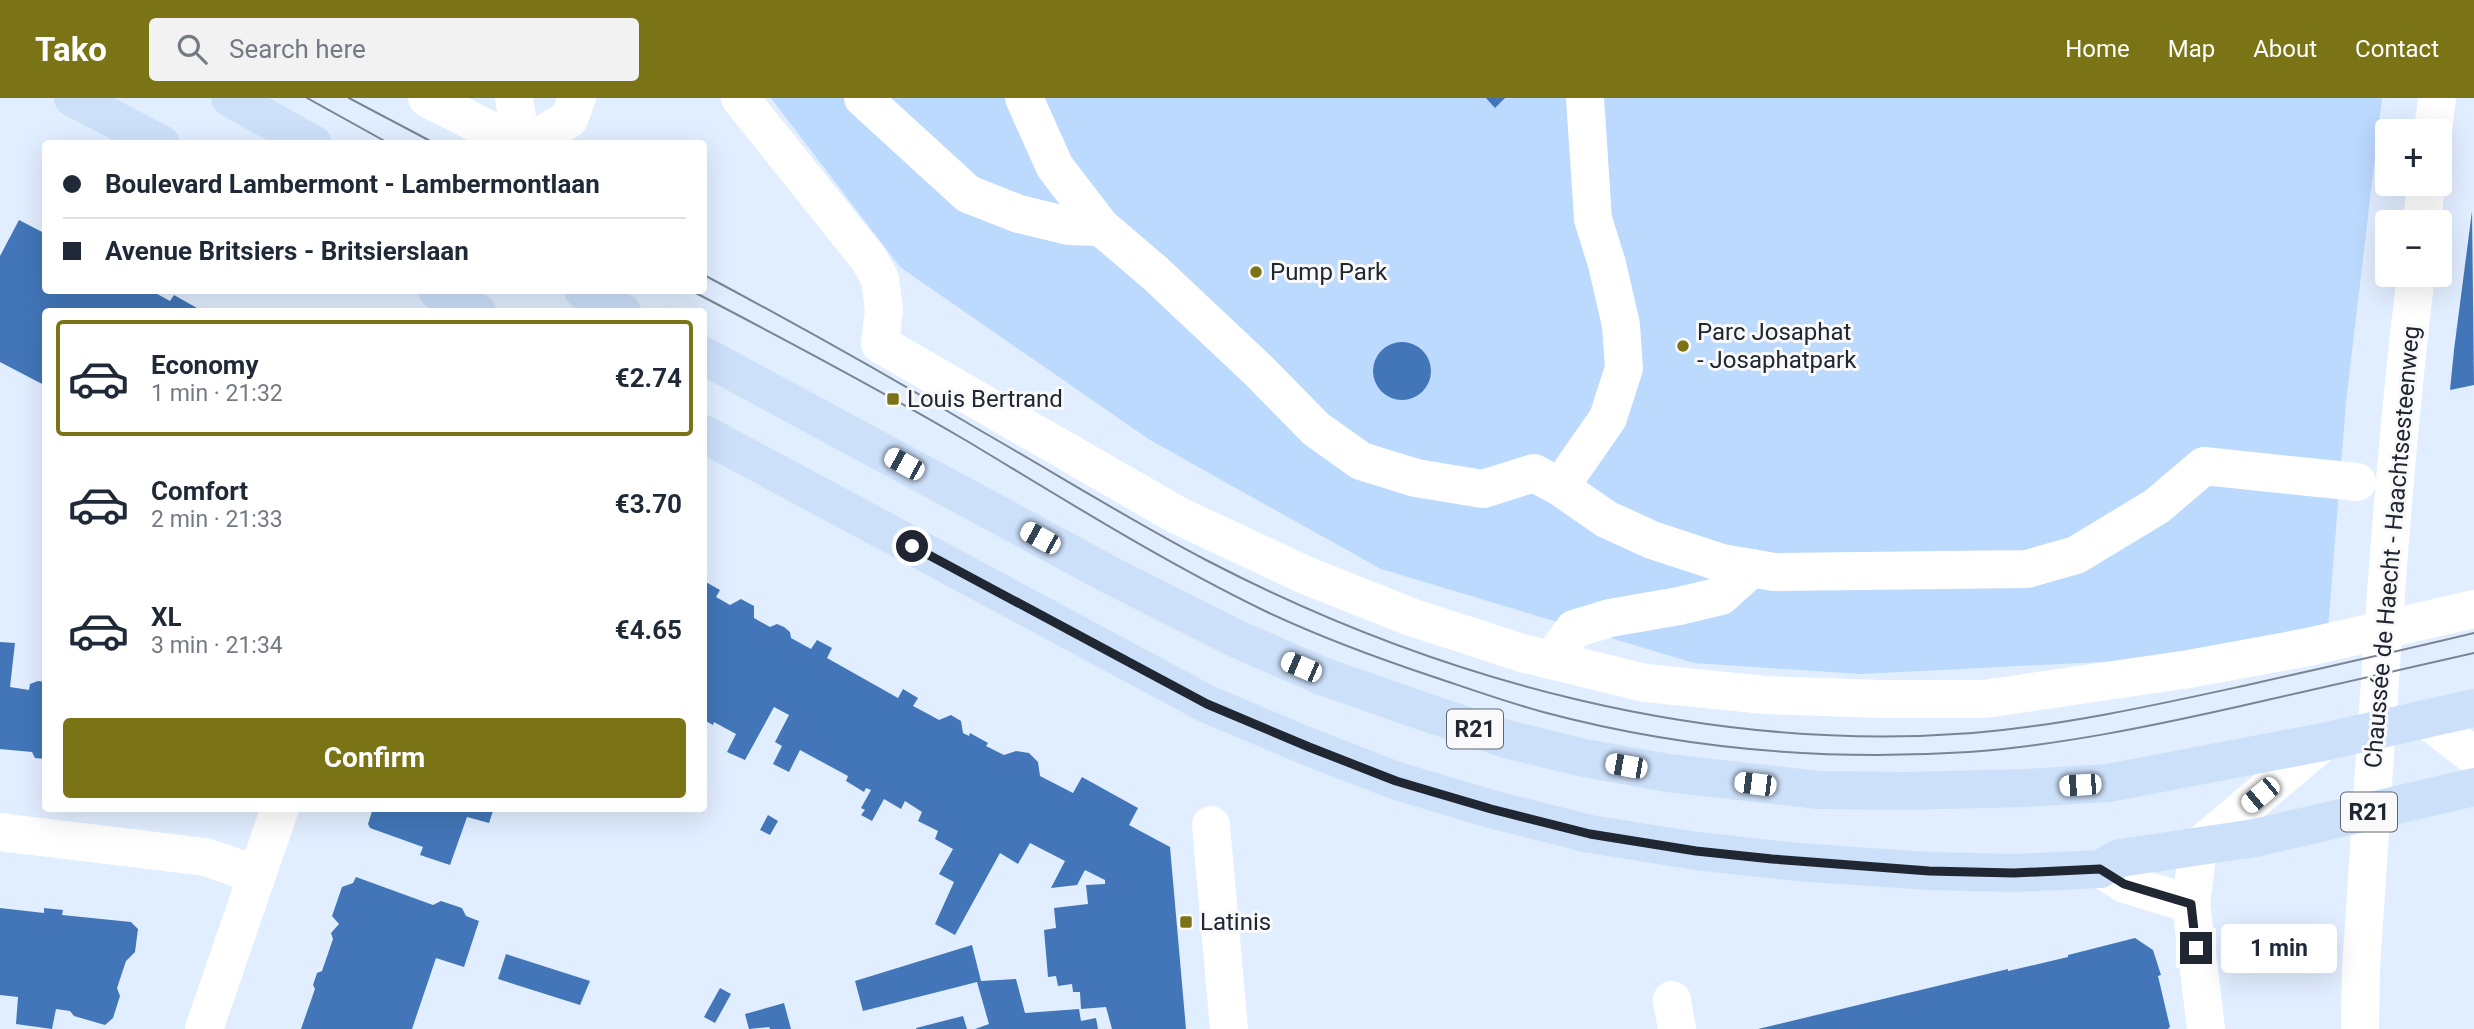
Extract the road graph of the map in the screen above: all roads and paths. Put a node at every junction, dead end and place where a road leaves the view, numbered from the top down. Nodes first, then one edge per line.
1 (73, 98) edge
2 (230, 98) edge
3 (427, 98) edge
4 (514, 98) edge
5 (577, 98) edge
6 (740, 98) edge
7 (863, 98) edge
8 (1024, 98) edge
9 (1585, 98) edge
10 (2437, 98) edge
11 (2434, 119) edge
12 (153, 140) edge
13 (306, 140) edge
14 (513, 140) edge
15 (520, 140) edge
16 (529, 140) edge
17 (1101, 227) junction
18 (2415, 287) edge
19 (590, 294) edge
20 (615, 308) edge
21 (707, 358) edge
22 (707, 436) edge
23 (2357, 482) dead end
24 (1560, 487) junction
25 (1752, 568) junction
26 (2474, 610) edge
27 (1551, 660) junction
28 (2474, 708) edge
29 (2427, 720) junction
30 (2323, 742) junction
31 (2474, 756) edge
32 (2474, 787) edge
33 (279, 812) edge
34 (1211, 825) dead end
35 (0, 832) edge
36 (2197, 847) junction
37 (2100, 869) junction
38 (257, 875) junction
39 (2191, 904) junction
40 (204, 1029) edge
41 (1229, 1029) edge
42 (2206, 1029) edge
43 (2360, 1029) edge

1 - 12 main road
2 - 13 main road
3 - 14 street
4 - 15 street
5 - 16 street
6 - 27 street
7 - 17 street
8 - 17 street
9 - 24 street
10 - 11 street
17 - 24 street
18 - 43 street, Chaussée de Haecht - Haachtsesteenweg
19 - 20 main road
21 - 30 main road, R21
22 - 37 main road, R21
23 - 25 street
24 - 25 street
25 - 27 street
26 - 27 street
28 - 29 main road, R21
29 - 30 main road, R21
29 - 31 street
30 - 36 street
32 - 36 main road, R21
33 - 38 street
34 - 41 street
35 - 38 street
36 - 37 main road, R21
36 - 39 street
37 - 39 street
38 - 40 street
39 - 42 street

